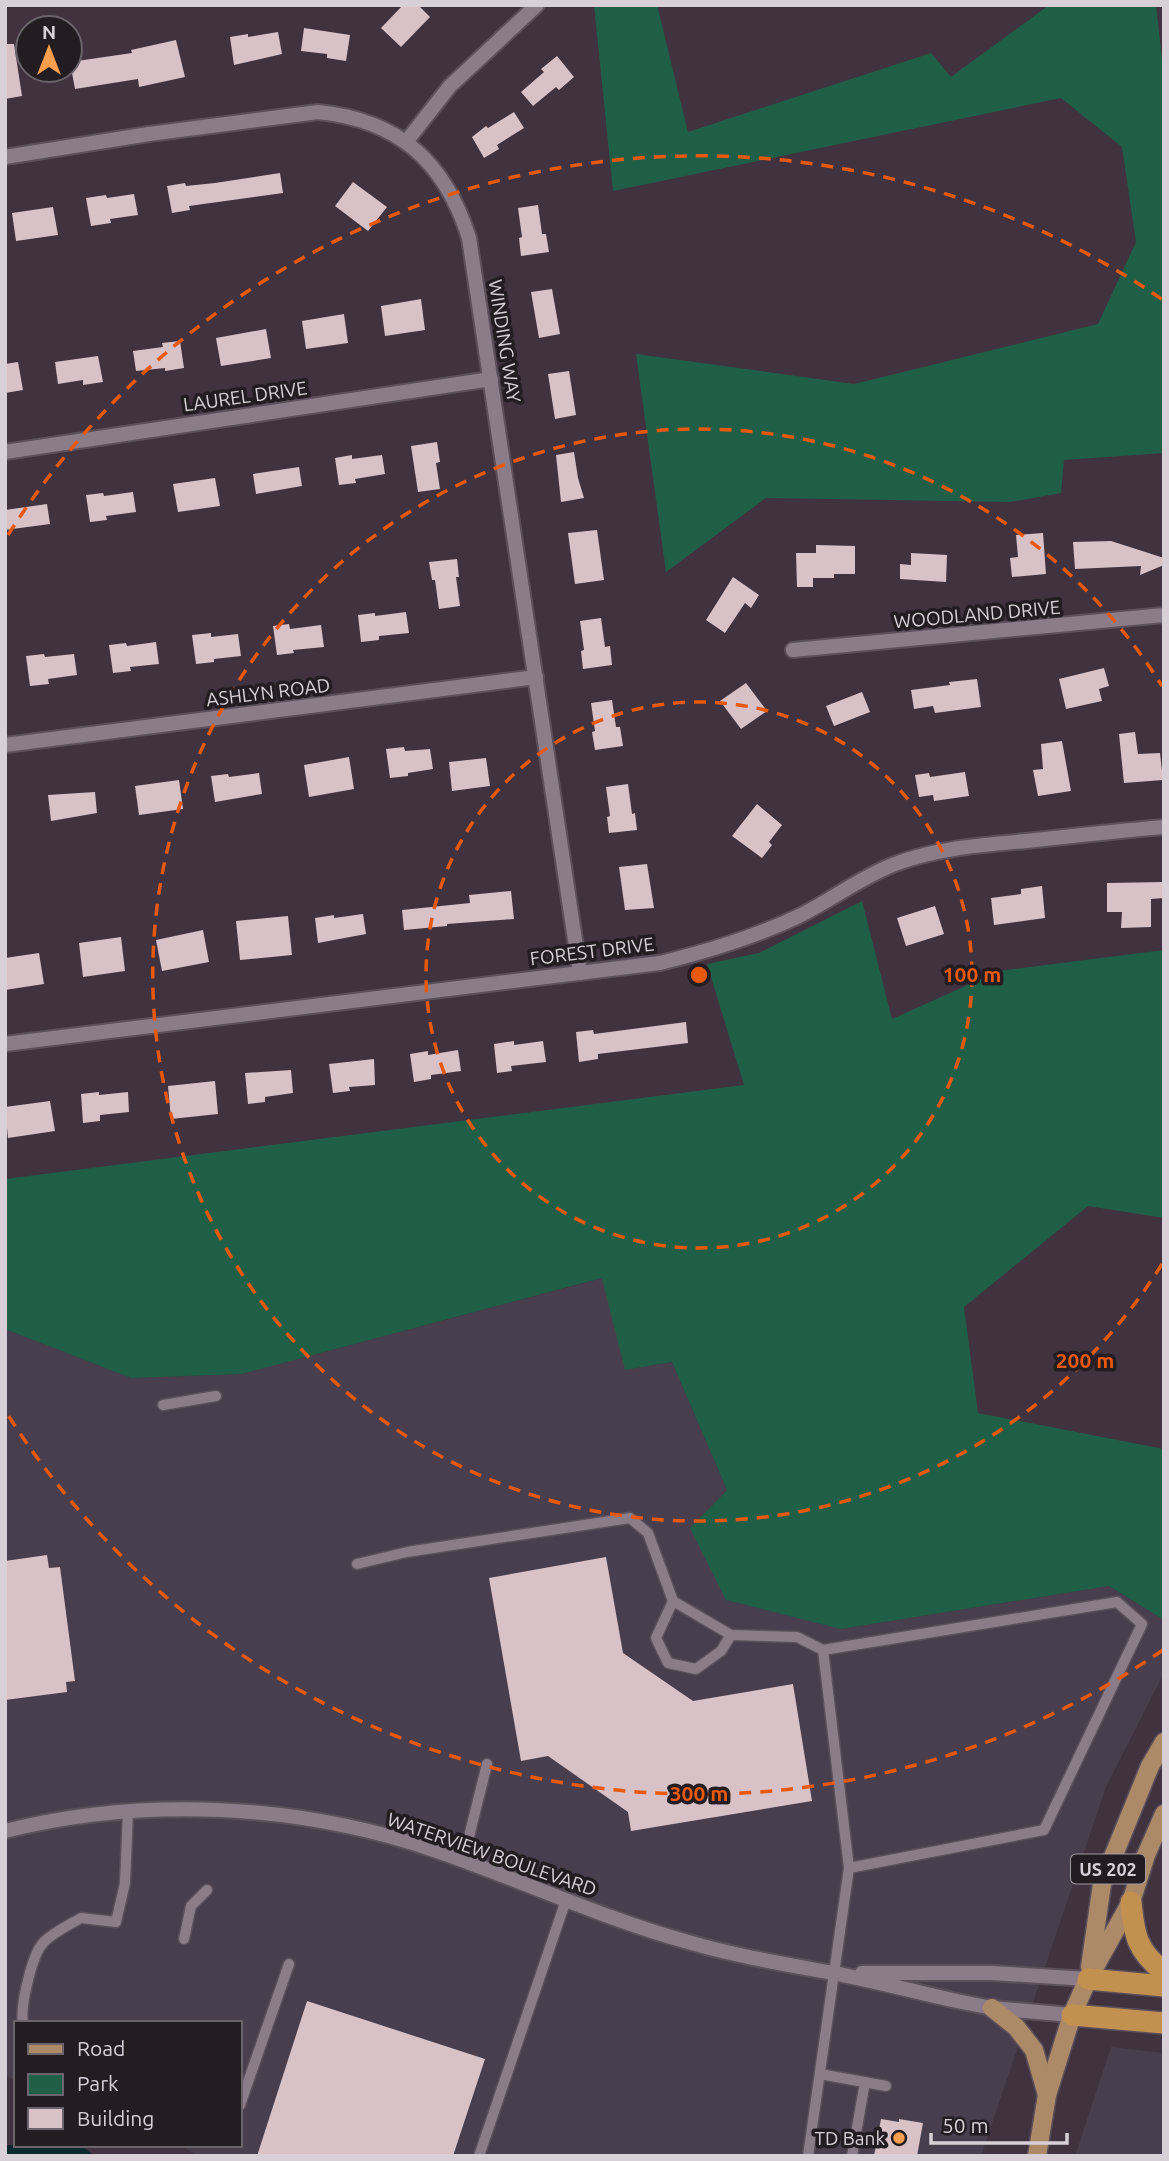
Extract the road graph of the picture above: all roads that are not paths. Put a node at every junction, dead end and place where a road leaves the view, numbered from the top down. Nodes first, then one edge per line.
1 (537, 5) edge
2 (406, 142) junction
3 (5, 157) edge
4 (491, 379) junction
5 (5, 452) edge
6 (1164, 615) edge
7 (793, 650) dead end
8 (536, 677) junction
9 (5, 745) edge
10 (1164, 827) edge
11 (580, 972) junction
12 (5, 1044) edge
13 (216, 1396) dead end
14 (163, 1405) dead end
15 (357, 1564) dead end
16 (673, 1601) junction
17 (731, 1636) junction
18 (823, 1650) junction
19 (1164, 1742) edge
20 (487, 1764) dead end
21 (128, 1812) junction
22 (1164, 1814) edge
23 (5, 1831) edge
24 (463, 1861) junction
25 (849, 1868) junction
26 (207, 1890) dead end
27 (566, 1900) junction
28 (1131, 1902) junction
29 (184, 1939) dead end
30 (289, 1964) dead end
31 (1164, 1972) edge
32 (834, 1973) junction
33 (1088, 1979) junction
34 (1164, 1986) edge
35 (992, 2008) junction
36 (1072, 2015) junction
37 (23, 2021) edge
38 (1164, 2023) edge
39 (820, 2074) junction
40 (865, 2082) junction
41 (886, 2086) dead end
42 (1047, 2095) junction
43 (242, 2099) edge
44 (479, 2156) edge
45 (808, 2156) edge
46 (852, 2156) edge
47 (1037, 2156) edge

1 - 2 street
2 - 3 street, WINDING WAY
2 - 4 street, WINDING WAY
4 - 5 street, LAUREL DRIVE
4 - 8 street, WINDING WAY
6 - 7 street, WOODLAND DRIVE
8 - 9 street, ASHLYN ROAD
8 - 11 street, WINDING WAY
10 - 11 street, FOREST DRIVE
11 - 12 street, FOREST DRIVE
13 - 14 lane
15 - 16 lane
16 - 17 lane
16 - 17 lane
17 - 18 lane
18 - 25 lane
18 - 25 lane
19 - 33 main road, US 202
20 - 24 lane
21 - 23 street, WATERVIEW BOULEVARD
21 - 24 street, WATERVIEW BOULEVARD
21 - 37 lane
22 - 28 main road, US 202
24 - 27 street, WATERVIEW BOULEVARD
25 - 32 lane
26 - 29 lane
27 - 32 street, WATERVIEW BOULEVARD
27 - 44 lane
28 - 31 highway
28 - 33 main road, US 202
30 - 43 lane
32 - 33 street, WATERVIEW BOULEVARD
32 - 35 street, WATERVIEW BOULEVARD
32 - 39 lane
33 - 34 highway
33 - 36 main road, US 202
35 - 36 street, WATERVIEW BOULEVARD
35 - 42 main road
36 - 38 highway
36 - 42 main road, US 202
39 - 40 lane
39 - 45 lane
40 - 41 lane
40 - 46 lane
42 - 47 main road, US 202

